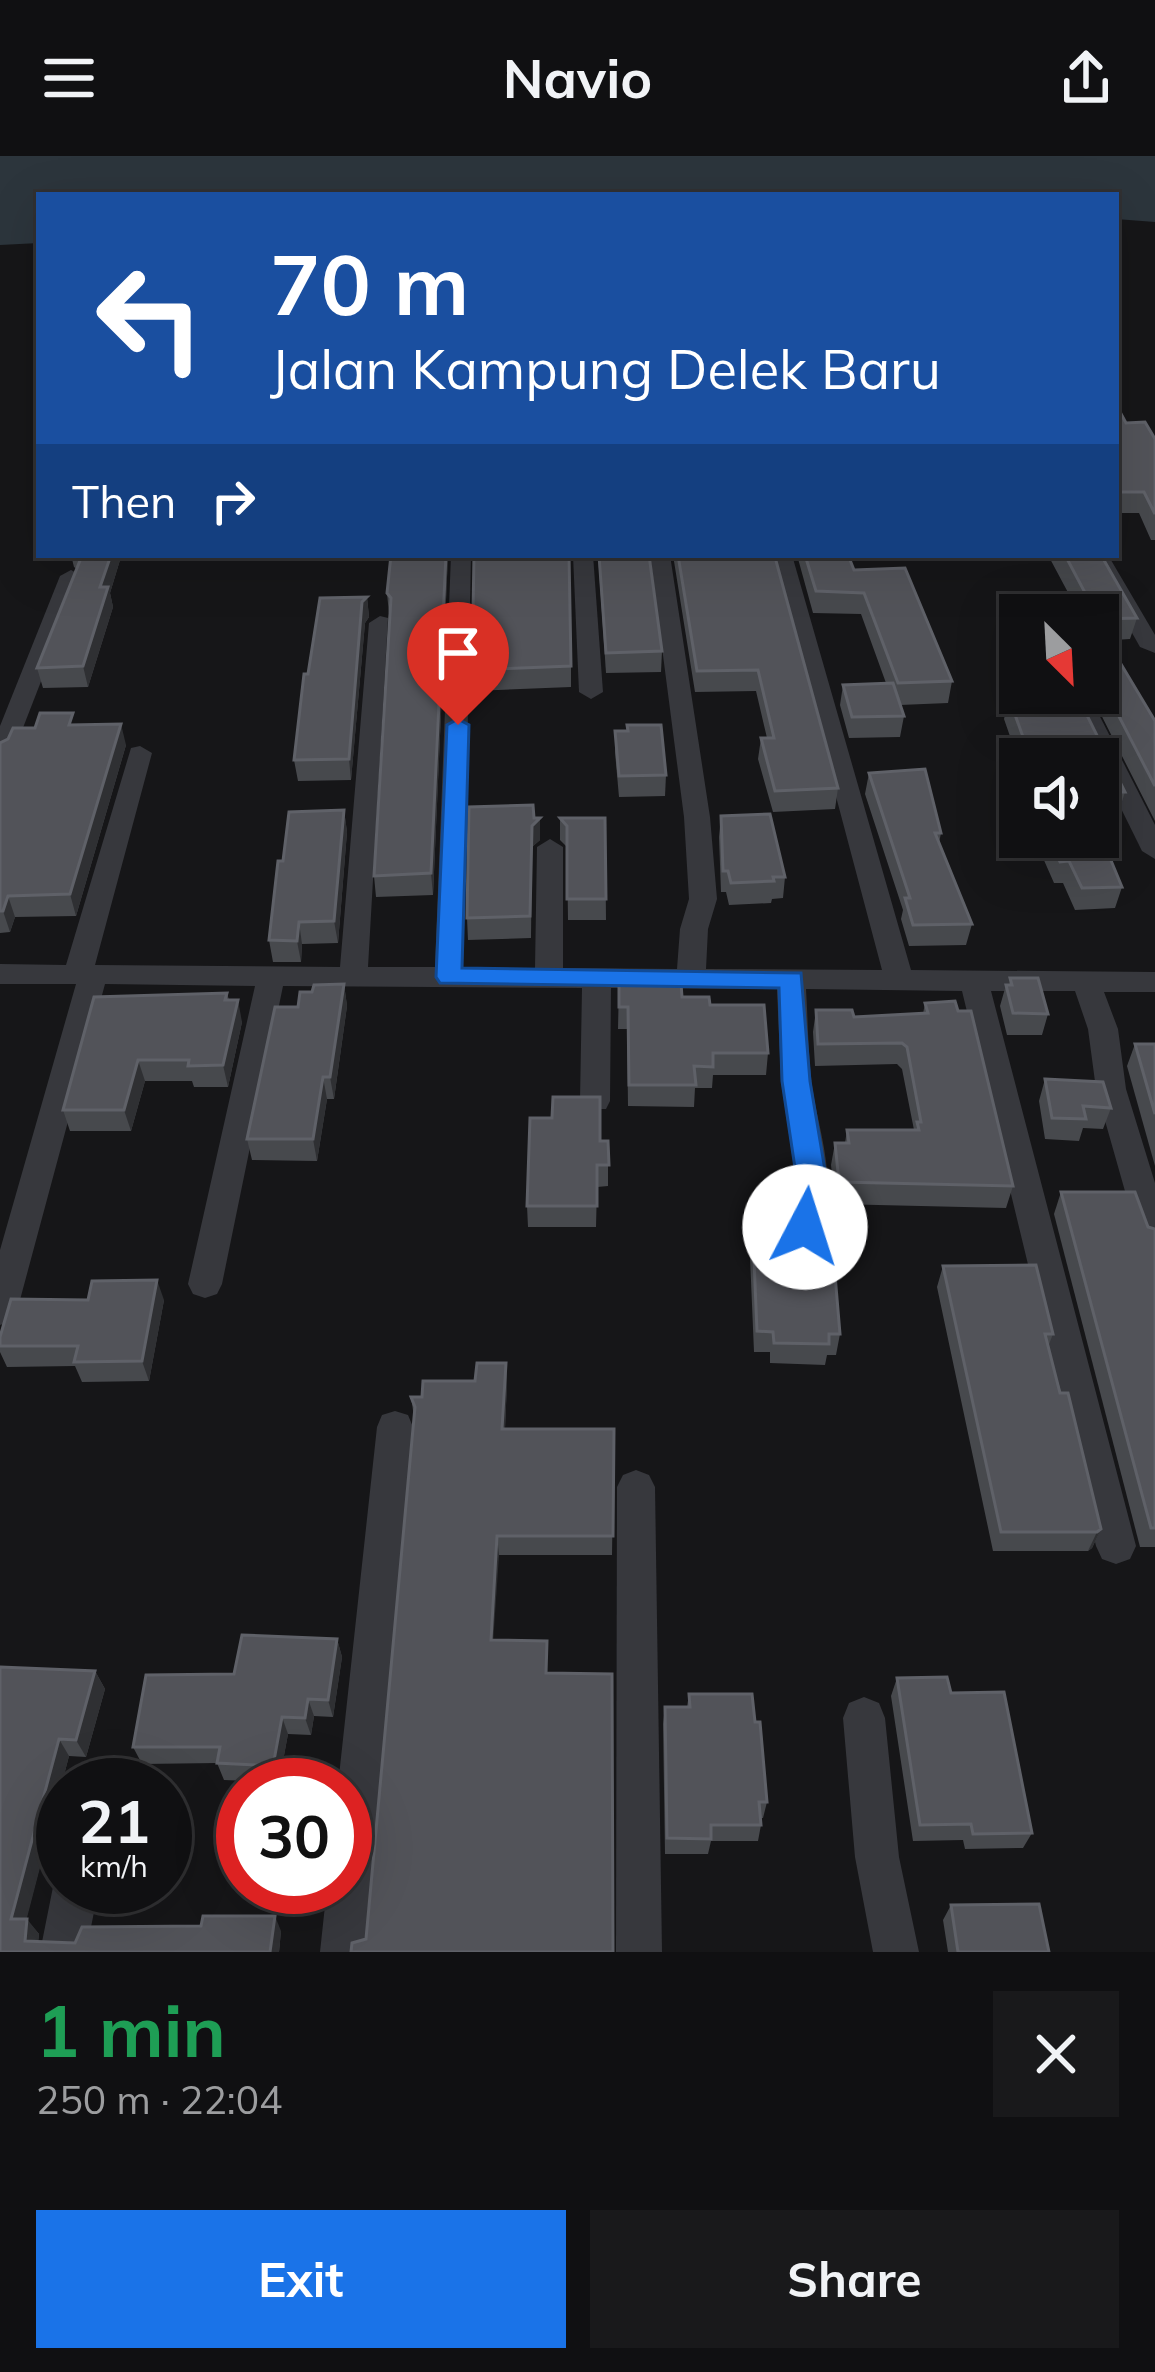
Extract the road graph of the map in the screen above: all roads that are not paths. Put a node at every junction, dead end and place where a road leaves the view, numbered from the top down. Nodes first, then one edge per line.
1 (460, 558) edge
2 (584, 558) edge
3 (660, 558) edge
4 (783, 558) edge
5 (1100, 558) edge
6 (71, 576) edge
7 (380, 623) dead end
8 (1151, 647) dead end
9 (591, 692) dead end
10 (1086, 714) edge
11 (140, 753) dead end
12 (0, 756) edge
13 (550, 847) dead end
14 (1155, 851) edge
15 (0, 974) edge
16 (86, 974) junction
17 (271, 976) junction
18 (353, 976) junction
19 (449, 977) junction
20 (550, 978) junction
21 (597, 978) junction
22 (691, 979) junction
23 (791, 980) junction
24 (899, 980) junction
25 (974, 981) junction
26 (1086, 982) junction
27 (1155, 982) edge
28 (595, 1101) edge
29 (805, 1227) dead end
30 (1155, 1237) edge
31 (205, 1284) dead end
32 (0, 1311) edge
33 (395, 1427) dead end
34 (636, 1487) dead end
35 (1116, 1546) dead end
36 (864, 1718) dead end
37 (71, 1914) edge
38 (63, 1952) edge
39 (343, 1952) edge
40 (639, 1952) edge
41 (896, 1952) edge

1 - 19 street
2 - 9 street
3 - 22 street
4 - 24 street
5 - 8 street
6 - 12 street
7 - 18 street
10 - 14 street
11 - 16 street
13 - 20 street
15 - 16 street
16 - 17 street
16 - 32 street
17 - 18 street
17 - 31 street
18 - 19 street
19 - 20 street
20 - 21 street
21 - 22 street
21 - 28 street
22 - 23 street
23 - 24 street
23 - 29 street
24 - 25 street
25 - 26 street
25 - 35 street
26 - 27 street
26 - 30 street
33 - 39 street
34 - 40 street
36 - 41 street
37 - 38 street

